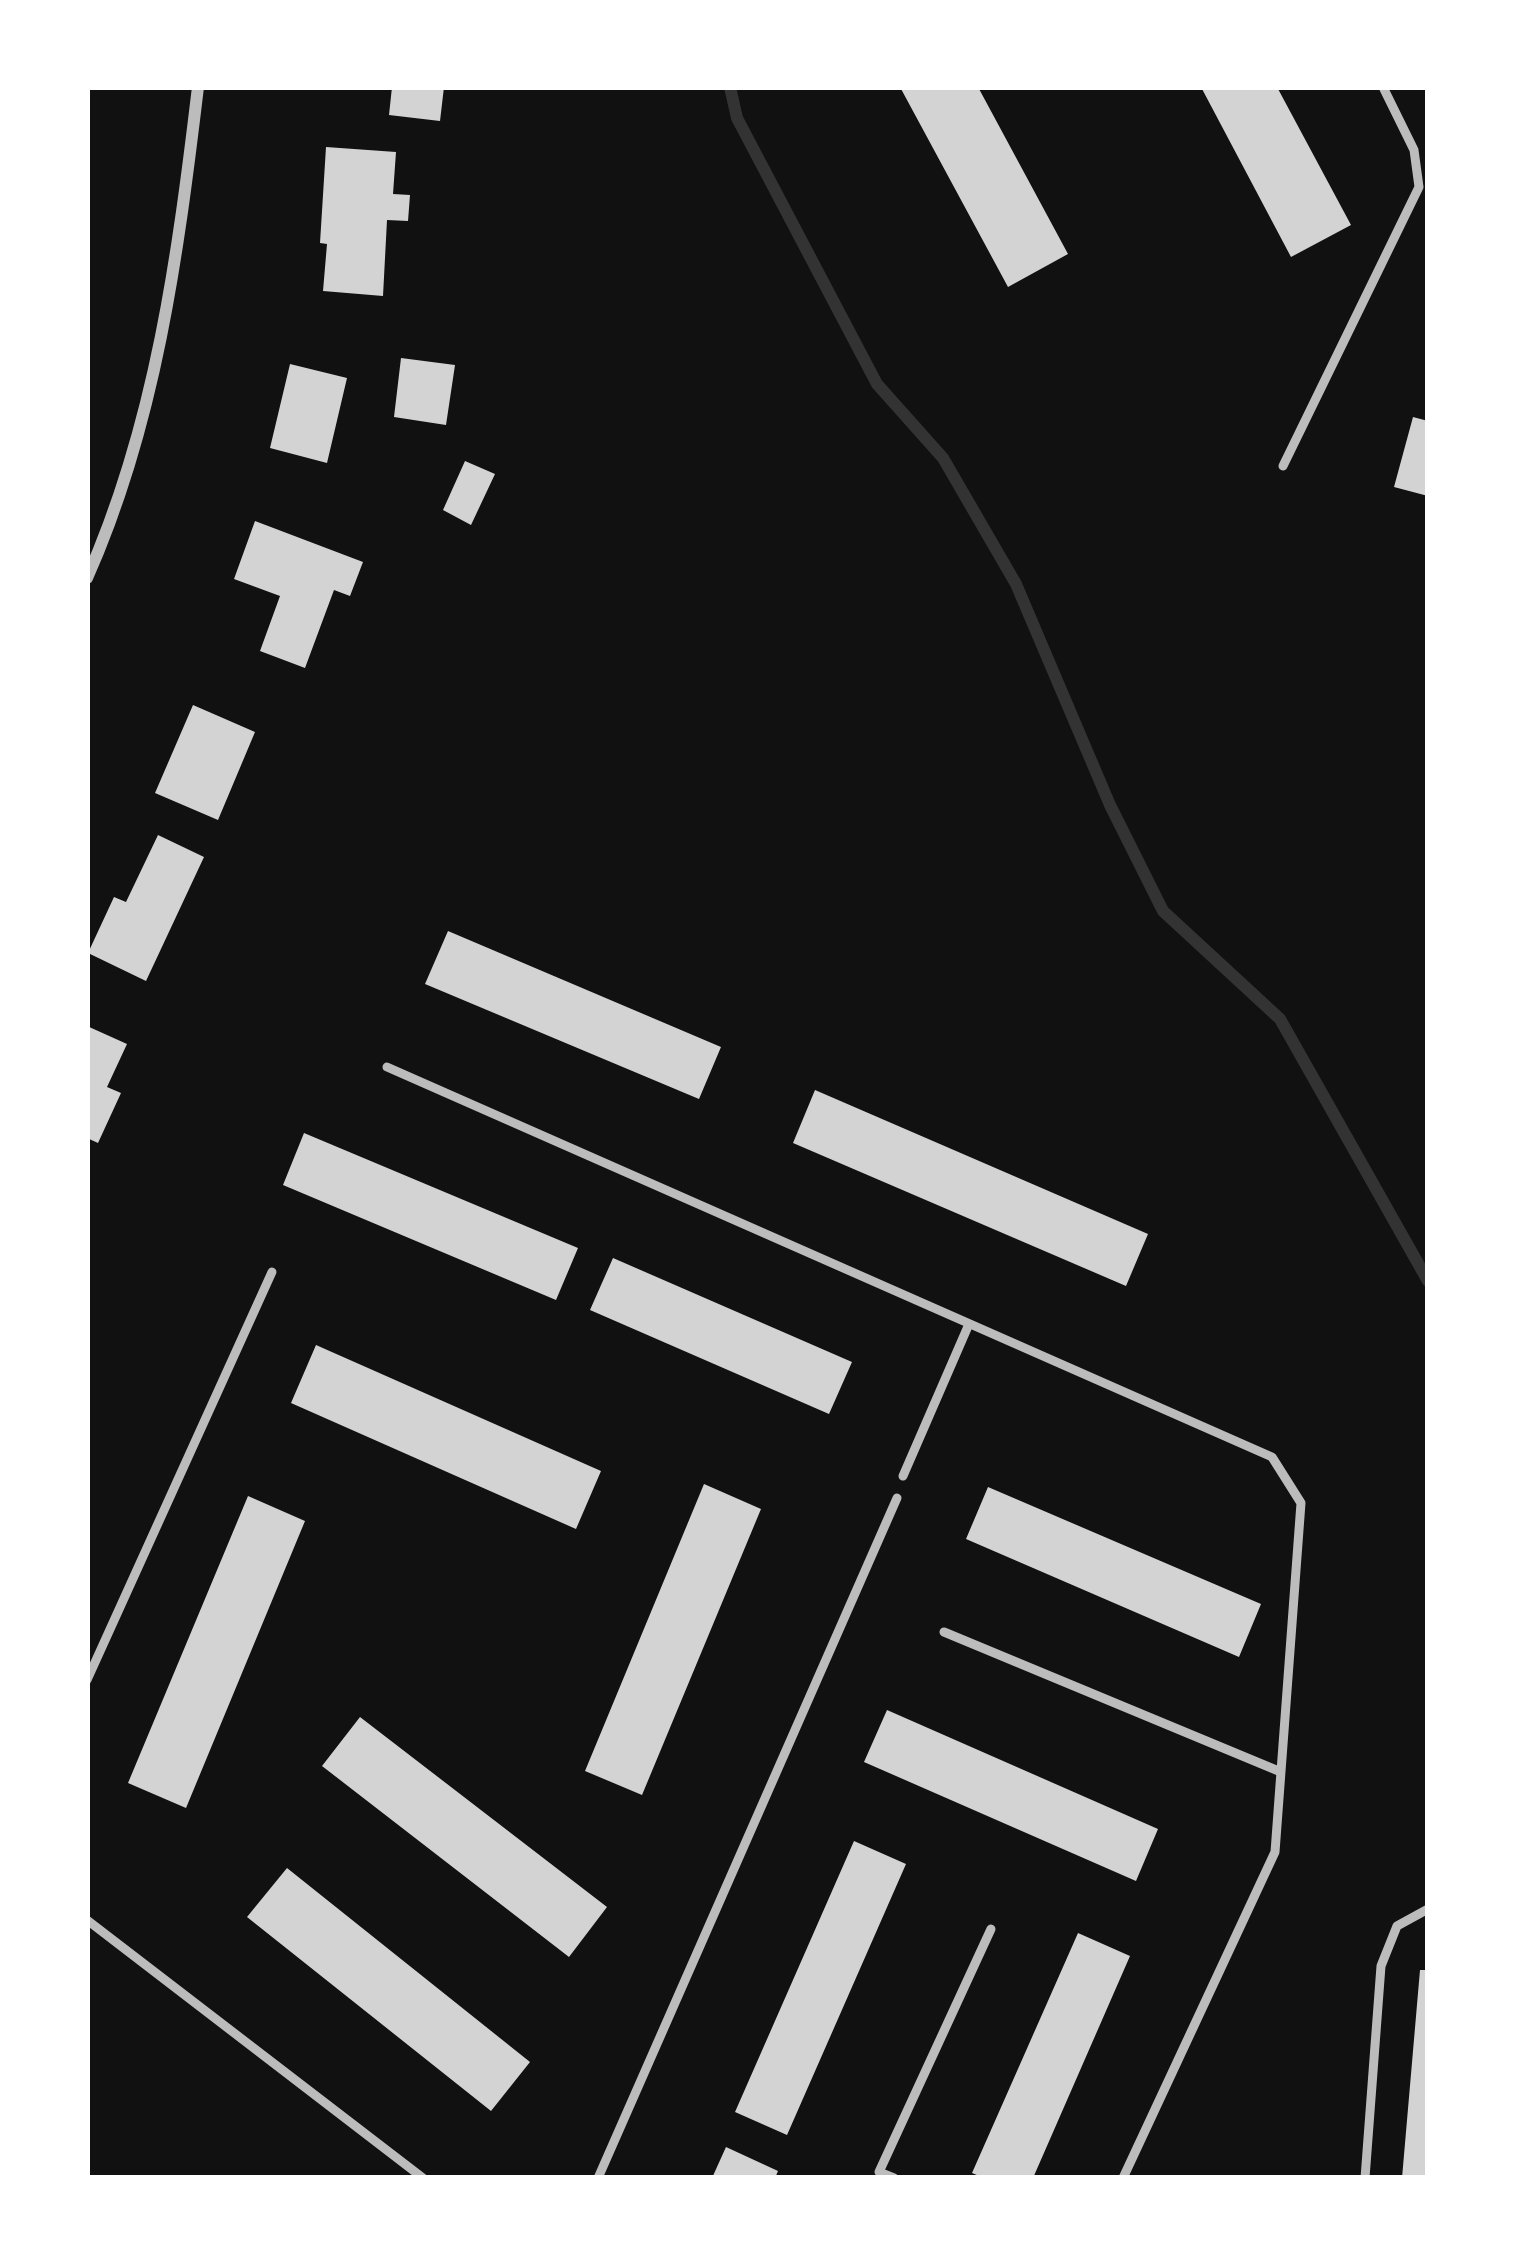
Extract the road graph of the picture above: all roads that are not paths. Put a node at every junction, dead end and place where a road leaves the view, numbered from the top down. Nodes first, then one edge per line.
1 (197, 87) edge
2 (1383, 87) edge
3 (1282, 466) dead end
4 (87, 578) edge
5 (387, 1067) dead end
6 (272, 1272) dead end
7 (969, 1324) junction
8 (903, 1476) dead end
9 (897, 1498) dead end
10 (944, 1631) dead end
11 (87, 1680) edge
12 (1281, 1772) junction
13 (1428, 1910) edge
14 (87, 1920) edge
15 (991, 1929) dead end
16 (423, 2178) edge
17 (598, 2178) edge
18 (894, 2178) edge
19 (1124, 2178) edge
20 (1365, 2178) edge

1 - 4 street
2 - 3 lane
5 - 7 lane
6 - 11 lane
7 - 8 lane
7 - 12 lane
9 - 17 lane
10 - 12 lane
12 - 19 lane
13 - 20 lane
14 - 16 lane
15 - 18 lane

